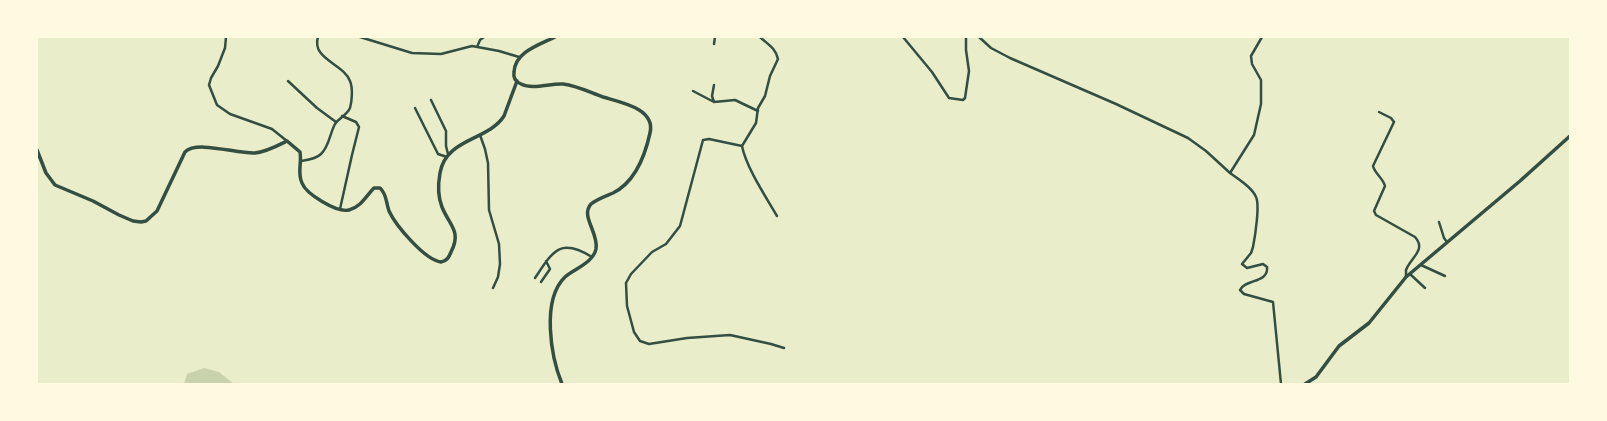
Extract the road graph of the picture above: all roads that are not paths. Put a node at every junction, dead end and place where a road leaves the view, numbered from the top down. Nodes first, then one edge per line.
1 (226, 37) edge
2 (318, 37) edge
3 (360, 37) edge
4 (484, 37) edge
5 (555, 37) edge
6 (715, 37) edge
7 (760, 37) edge
8 (902, 37) edge
9 (966, 37) edge
10 (979, 37) edge
11 (1262, 37) edge
12 (714, 44) dead end
13 (477, 47) junction
14 (519, 58) junction
15 (288, 81) dead end
16 (516, 81) junction
17 (714, 85) dead end
18 (693, 91) dead end
19 (431, 100) dead end
20 (714, 102) junction
21 (416, 108) dead end
22 (758, 111) junction
23 (1379, 112) dead end
24 (342, 116) junction
25 (336, 122) junction
26 (480, 135) junction
27 (1570, 136) edge
28 (287, 142) junction
29 (742, 146) junction
30 (37, 150) edge
31 (448, 155) junction
32 (300, 161) junction
33 (1230, 174) junction
34 (340, 210) junction
35 (777, 216) dead end
36 (1439, 222) dead end
37 (1447, 242) junction
38 (592, 257) junction
39 (546, 261) junction
40 (1421, 265) junction
41 (1408, 275) junction
42 (1445, 276) dead end
43 (535, 278) dead end
44 (541, 282) dead end
45 (493, 288) dead end
46 (1425, 288) dead end
47 (784, 348) dead end
48 (562, 384) edge
49 (1281, 384) edge
50 (1305, 384) edge

1 - 28 street
2 - 24 street
3 - 13 street
4 - 13 street
5 - 14 street
6 - 12 street
7 - 22 street
8 - 9 street
10 - 33 street
11 - 33 street
13 - 14 street
14 - 16 street
15 - 25 street
16 - 26 street
16 - 38 street
17 - 20 street
18 - 20 street
19 - 31 street
20 - 22 street
21 - 31 street
22 - 29 street
23 - 41 street
24 - 25 street
24 - 34 street
25 - 32 street
26 - 31 street
26 - 45 street
27 - 37 street
28 - 30 street
28 - 32 street
29 - 35 street
29 - 47 street
31 - 34 street
32 - 34 street
33 - 49 street
36 - 37 street
37 - 40 street
38 - 39 street
38 - 48 street
39 - 43 street
39 - 44 street
40 - 41 street
40 - 42 street
41 - 46 street
41 - 50 street

